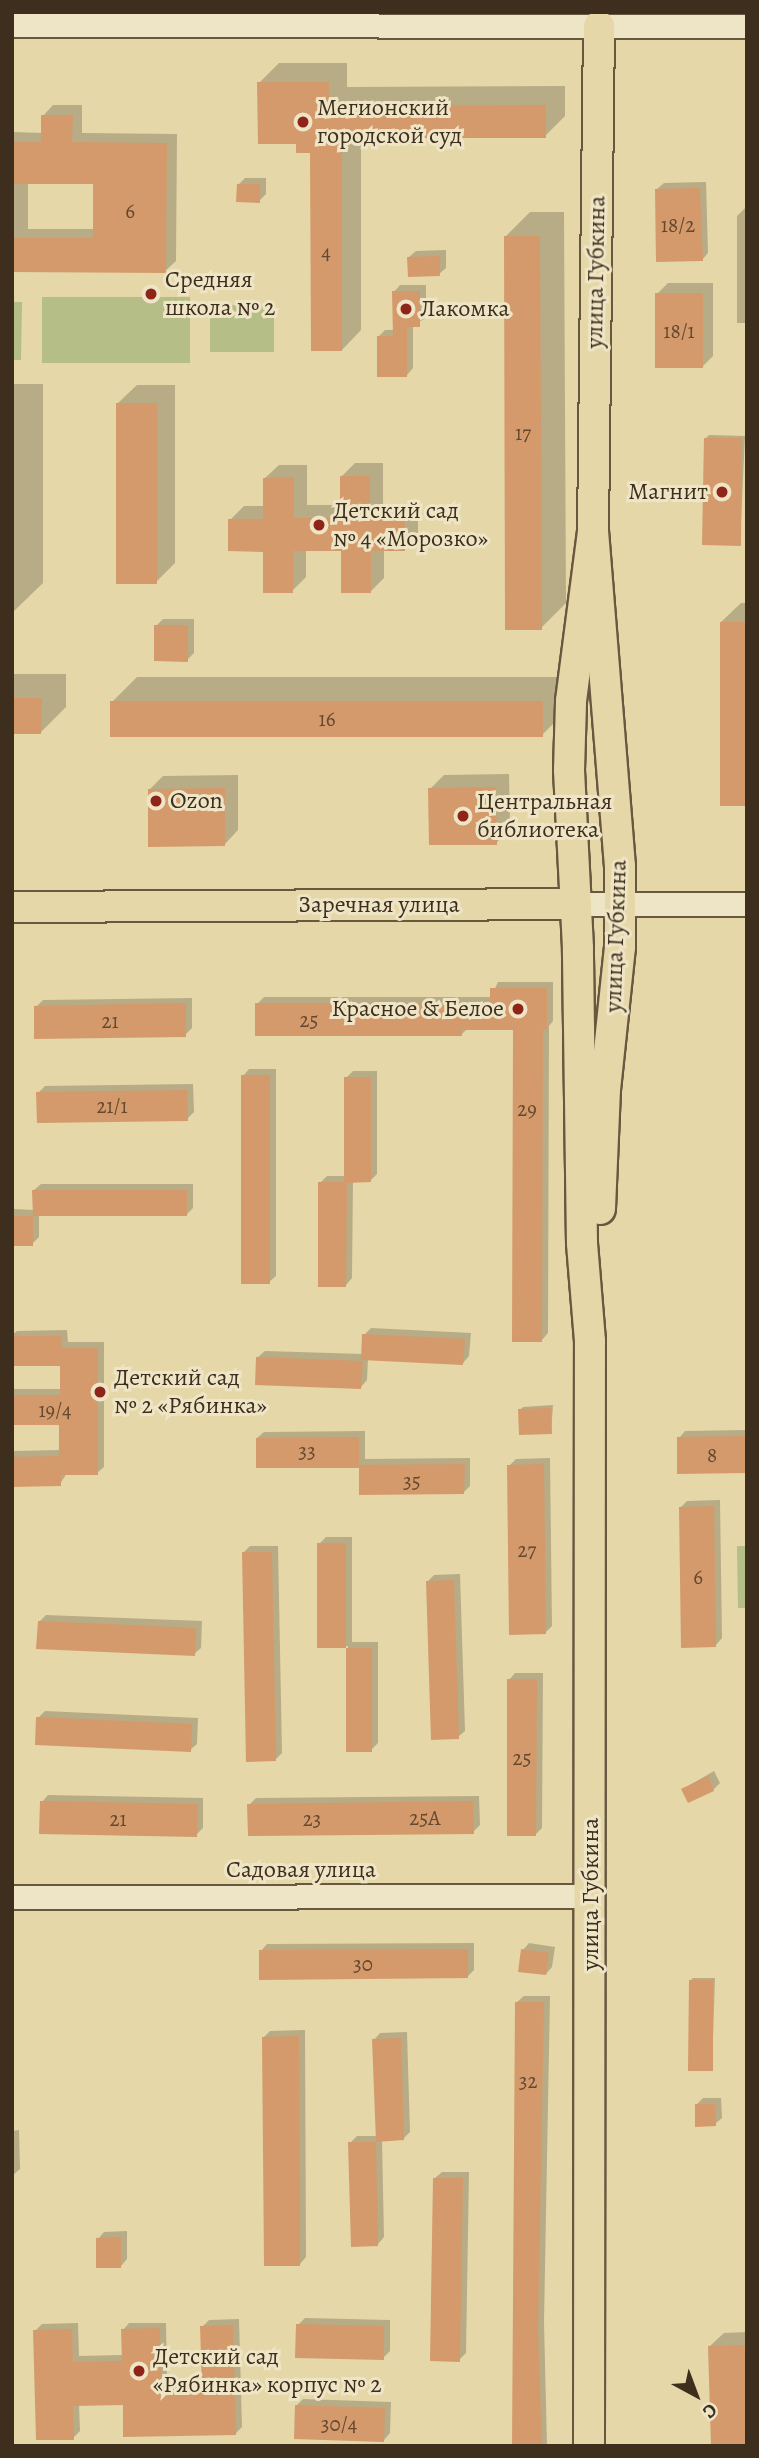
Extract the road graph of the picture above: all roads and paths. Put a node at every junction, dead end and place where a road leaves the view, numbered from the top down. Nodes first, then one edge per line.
1 (599, 19) edge
2 (12, 25) edge
3 (747, 26) edge
4 (593, 531) junction
5 (576, 904) junction
6 (620, 904) junction
7 (747, 904) edge
8 (12, 907) edge
9 (590, 1341) junction
10 (591, 1896) junction
11 (12, 1897) edge
12 (589, 2446) edge

1 - 2 street
1 - 3 street
1 - 4 main road, улица Губкина
4 - 5 main road, улица Губкина
4 - 6 main road, улица Губкина
5 - 6 street, Заречная улица
5 - 8 main road, Заречная улица
5 - 9 main road, улица Губкина
6 - 7 street, Заречная улица
6 - 9 main road, улица Губкина
9 - 10 main road, улица Губкина
10 - 11 street, Садовая улица
10 - 12 main road, улица Губкина

